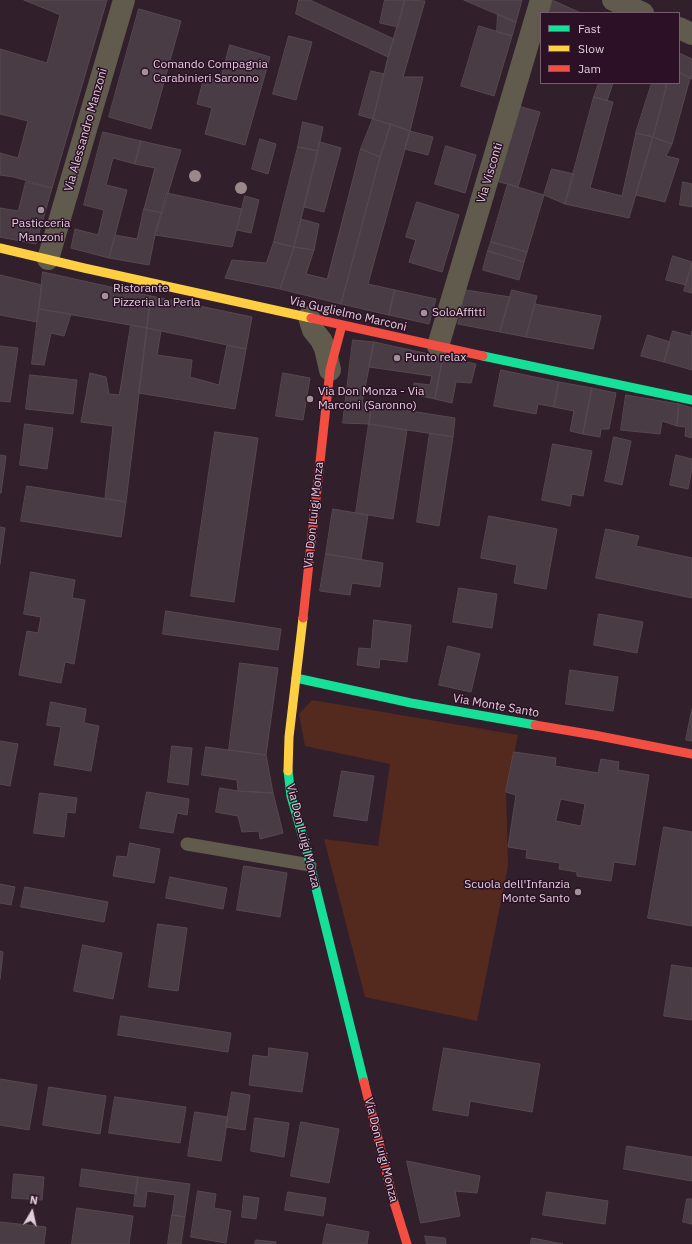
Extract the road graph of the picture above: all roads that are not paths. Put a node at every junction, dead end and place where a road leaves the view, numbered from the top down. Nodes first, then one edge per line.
1 (124, 0) edge
2 (541, 0) edge
3 (613, 0) edge
4 (641, 12) edge
5 (680, 28) edge
6 (692, 34) edge
7 (0, 248) edge
8 (48, 259) junction
9 (308, 317) junction
10 (342, 325) junction
11 (438, 346) junction
12 (330, 370) junction
13 (692, 400) edge
14 (296, 678) junction
15 (692, 754) edge
16 (187, 844) dead end
17 (310, 865) junction
18 (407, 1244) edge

1 - 8 street, Via Alessandro Manzoni
2 - 11 street, Via Visconti
3 - 4 street
5 - 6 street
7 - 8 street, Via Guglielmo Marconi
8 - 9 street, Via Guglielmo Marconi
9 - 10 street, Via Guglielmo Marconi
9 - 12 street, Via Don Luigi Monza
10 - 11 street, Via Guglielmo Marconi
10 - 12 street, Via Don Luigi Monza
11 - 13 street, Via Guglielmo Marconi
12 - 14 street, Via Don Luigi Monza
14 - 15 street, Via Monte Santo
14 - 17 street, Via Don Luigi Monza
16 - 17 lane
17 - 18 street, Via Don Luigi Monza

